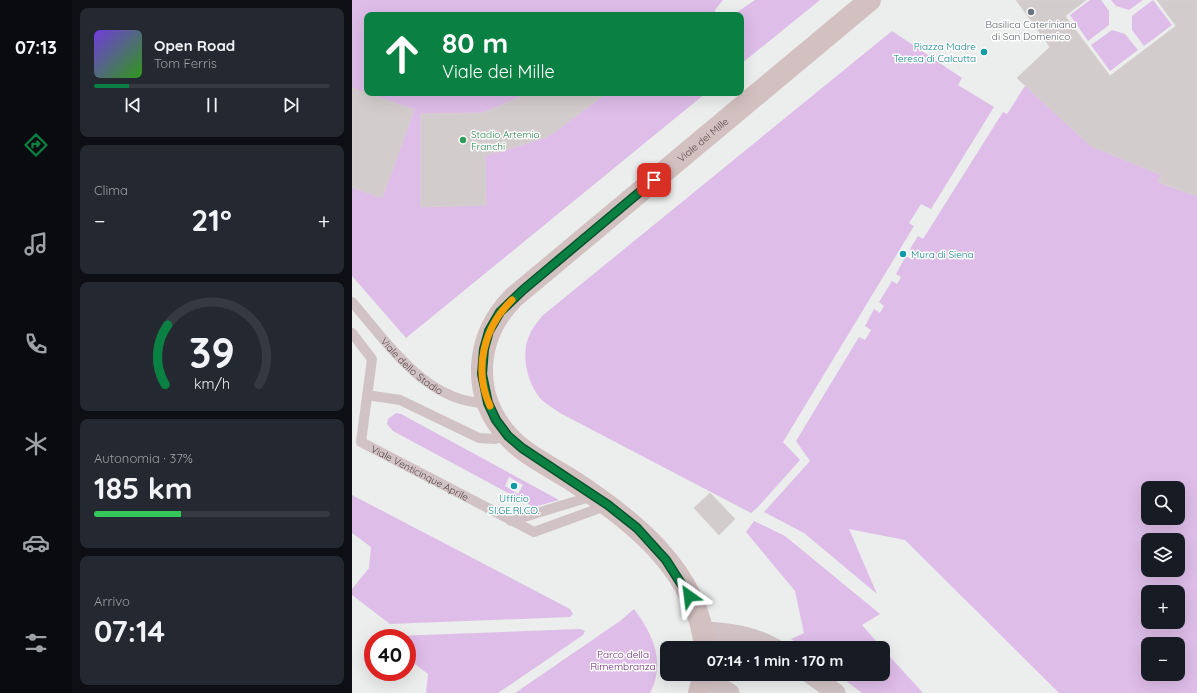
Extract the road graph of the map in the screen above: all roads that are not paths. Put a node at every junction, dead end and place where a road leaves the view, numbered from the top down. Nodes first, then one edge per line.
1 (870, 0) edge
2 (352, 302) edge
3 (352, 333) edge
4 (367, 394) junction
5 (488, 403) junction
6 (508, 436) junction
7 (601, 500) junction
8 (511, 521) junction
9 (704, 640) edge
10 (760, 641) edge
11 (702, 681) edge
12 (820, 681) edge
13 (730, 693) edge
14 (836, 693) edge

1 - 5 street, Viale dei Mille
2 - 5 lane, Viale dello Stadio
3 - 4 lane, Viale Venticinque Aprile
4 - 6 lane
4 - 8 lane, Viale Venticinque Aprile
5 - 6 street
6 - 7 street
7 - 8 lane
7 - 8 lane, Viale Venticinque Aprile
7 - 9 street
9 - 10 street
11 - 13 street
12 - 14 street

